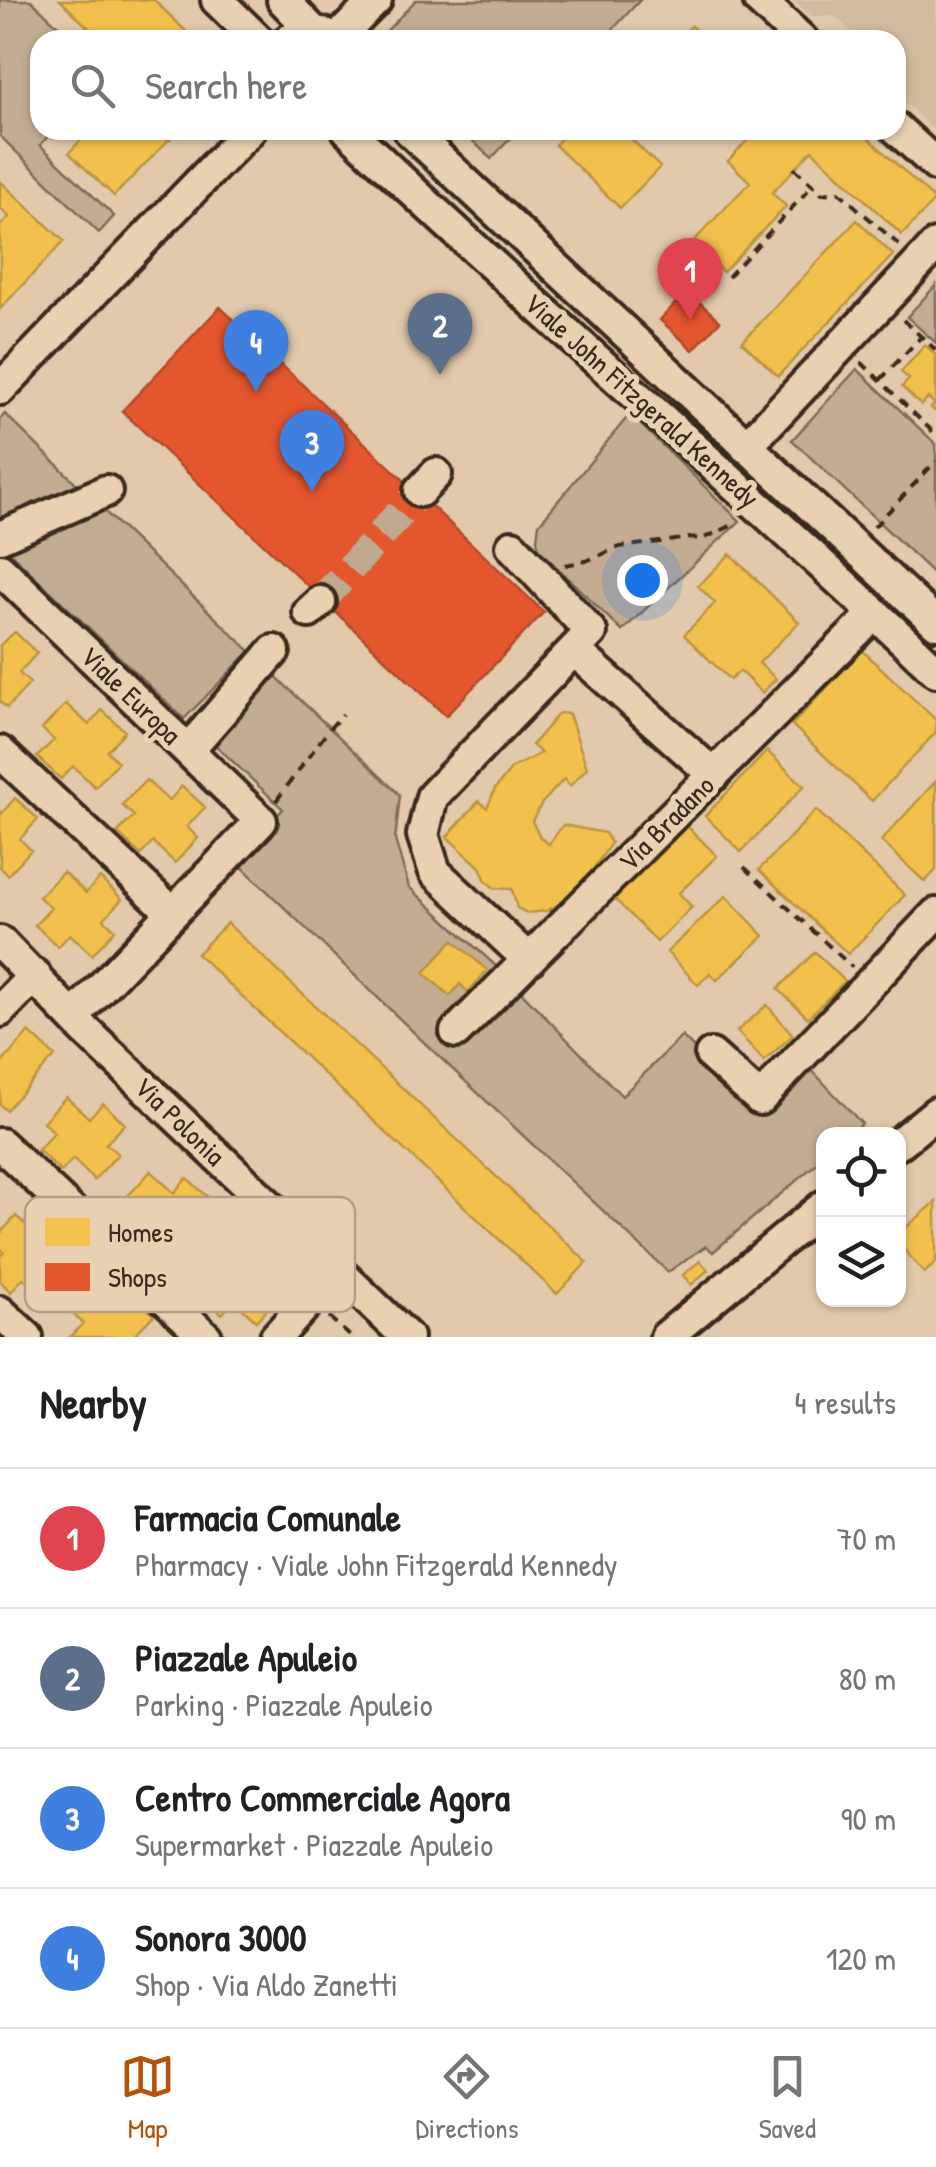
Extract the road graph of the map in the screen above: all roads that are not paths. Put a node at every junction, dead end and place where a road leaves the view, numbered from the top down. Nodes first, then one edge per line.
1 (217, 0) edge
2 (283, 0) edge
3 (376, 0) edge
4 (760, 0) edge
5 (248, 30) edge
6 (311, 30) edge
7 (330, 30) edge
8 (792, 30) edge
9 (906, 137) edge
10 (240, 140) edge
11 (359, 140) edge
12 (420, 140) edge
13 (936, 165) edge
14 (926, 250) edge
15 (0, 390) edge
16 (746, 447) junction
17 (106, 491) dead end
18 (0, 537) edge
19 (512, 546) dead end
20 (0, 569) edge
21 (875, 614) junction
22 (936, 623) edge
23 (574, 650) junction
24 (274, 651) dead end
25 (936, 671) edge
26 (188, 750) junction
27 (0, 752) edge
28 (714, 775) junction
29 (173, 913) junction
30 (936, 914) edge
31 (0, 942) edge
32 (528, 960) junction
33 (34, 976) junction
34 (0, 1011) edge
35 (73, 1016) junction
36 (456, 1032) dead end
37 (712, 1055) dead end
38 (936, 1113) edge
39 (906, 1137) edge
40 (0, 1144) edge
41 (57, 1197) edge
42 (261, 1197) edge
43 (816, 1213) edge
44 (355, 1287) edge
45 (0, 1312) edge
46 (179, 1312) edge
47 (299, 1312) edge
48 (27, 1337) edge
49 (206, 1337) edge
50 (276, 1337) edge
51 (407, 1337) edge
52 (666, 1337) edge

1 - 5 street
2 - 6 street
3 - 7 street
4 - 8 street
9 - 13 street
10 - 15 street
11 - 21 street, Viale John Fitzgerald Kennedy
12 - 16 street, Viale John Fitzgerald Kennedy
14 - 16 street
16 - 22 street, Viale John Fitzgerald Kennedy
17 - 18 street
19 - 23 street
20 - 26 street, Viale Europa
21 - 25 street, Viale John Fitzgerald Kennedy
21 - 28 street, Via Bradano
23 - 28 street
23 - 32 street
24 - 26 street
26 - 29 street, Viale Europa
27 - 29 street
28 - 32 street, Via Bradano
29 - 35 street
30 - 37 street
31 - 33 street, Via Polonia
32 - 36 street, Via Bradano
33 - 34 street
33 - 35 street, Via Polonia
35 - 42 street, Via Polonia
38 - 39 street
40 - 41 street
43 - 52 street
44 - 51 street, Via Polonia
45 - 48 street
46 - 49 street
47 - 50 street

